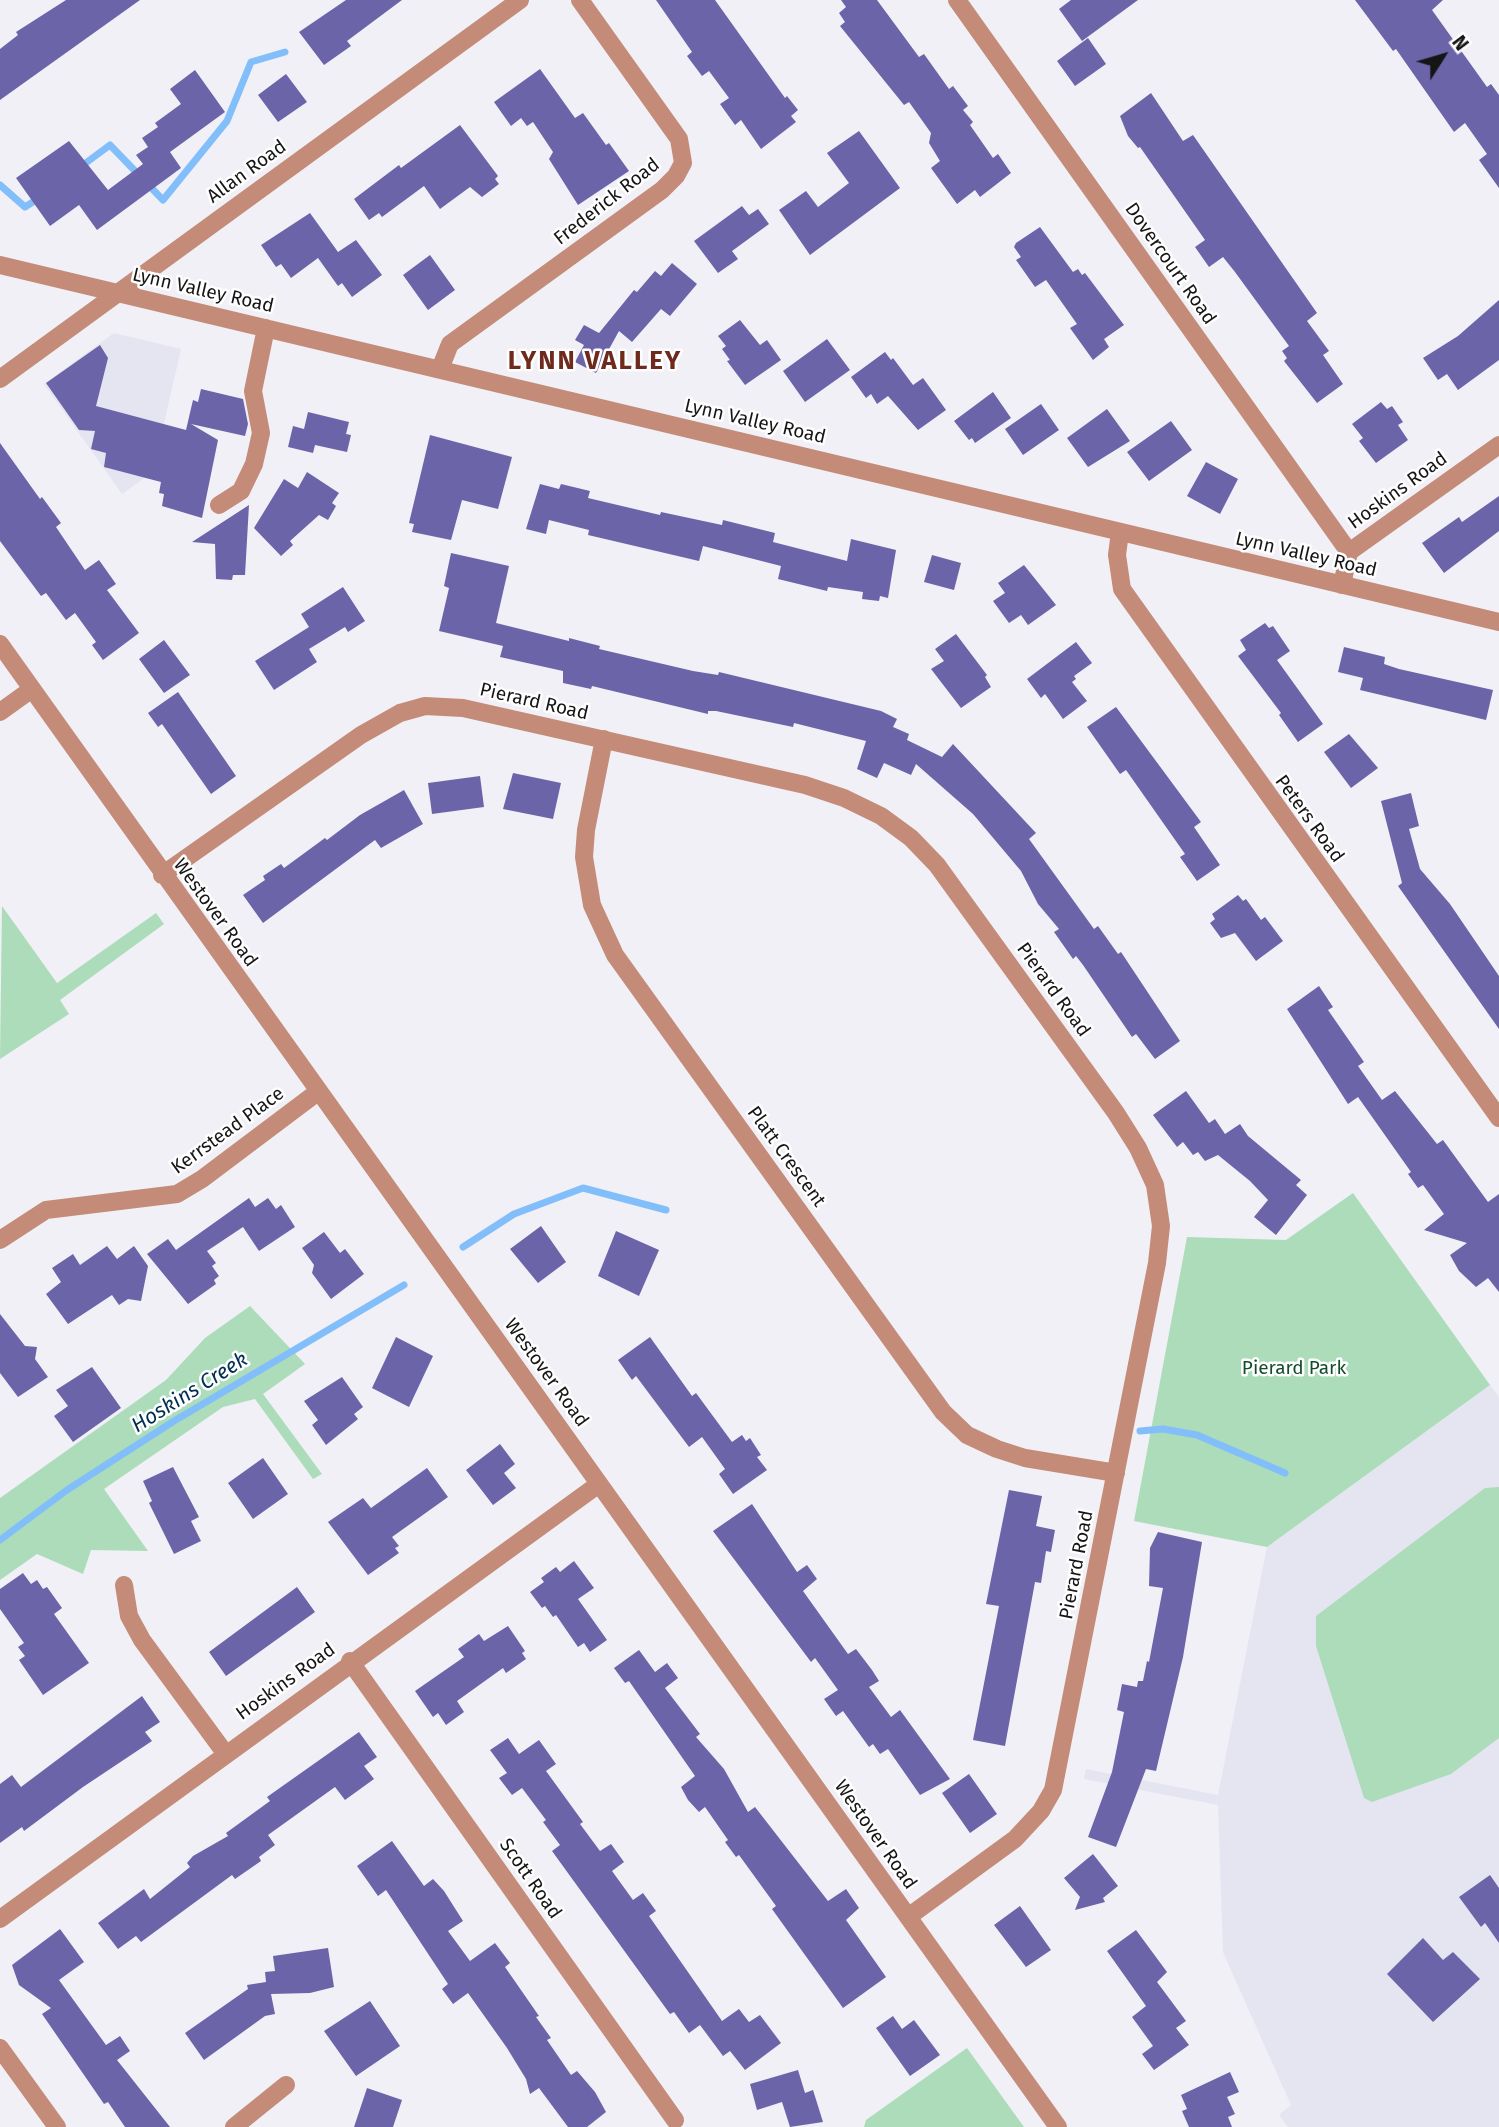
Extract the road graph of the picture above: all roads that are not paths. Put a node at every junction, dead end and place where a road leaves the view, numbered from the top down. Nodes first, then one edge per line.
1 (520, 0) edge
2 (580, 0) edge
3 (957, 0) edge
4 (0, 265) edge
5 (118, 293) junction
6 (266, 328) junction
7 (440, 369) junction
8 (0, 379) edge
9 (1499, 445) edge
10 (219, 505) dead end
11 (1120, 532) junction
12 (1349, 552) junction
13 (1342, 585) junction
14 (1499, 622) edge
15 (0, 644) edge
16 (32, 689) junction
17 (0, 712) edge
18 (604, 739) junction
19 (162, 875) junction
20 (318, 1091) junction
21 (1499, 1118) edge
22 (0, 1240) edge
23 (1116, 1473) junction
24 (599, 1484) junction
25 (124, 1585) dead end
26 (351, 1661) junction
27 (225, 1753) junction
28 (908, 1917) junction
29 (0, 1919) edge
30 (0, 2048) edge
31 (286, 2085) dead end
32 (676, 2120) dead end
33 (57, 2127) edge
34 (234, 2127) edge
35 (1058, 2127) edge

1 - 5 street, Allan Road
2 - 7 street, Frederick Road
3 - 12 street, Dovercourt Road
4 - 5 street, Lynn Valley Road
5 - 6 street, Lynn Valley Road
5 - 8 street, Allan Road
6 - 7 street, Lynn Valley Road
6 - 10 street
7 - 11 street, Lynn Valley Road
9 - 12 street, Hoskins Road
11 - 13 street, Lynn Valley Road
11 - 21 street, Peters Road
12 - 13 street, Hoskins Road
13 - 14 street, Lynn Valley Road
15 - 16 street, Westover Road
16 - 17 street
16 - 19 street, Westover Road
18 - 19 street, Pierard Road
18 - 23 street, Platt Crescent
18 - 23 street, Pierard Road
19 - 20 street, Westover Road
20 - 22 street, Kerrstead Place
20 - 24 street, Westover Road
23 - 28 street, Pierard Road
24 - 26 street, Hoskins Road
24 - 28 street, Westover Road
25 - 27 street
26 - 27 street, Hoskins Road
26 - 32 street, Scott Road
27 - 29 street, Hoskins Road
28 - 35 street, Westover Road
30 - 33 street
31 - 34 street

